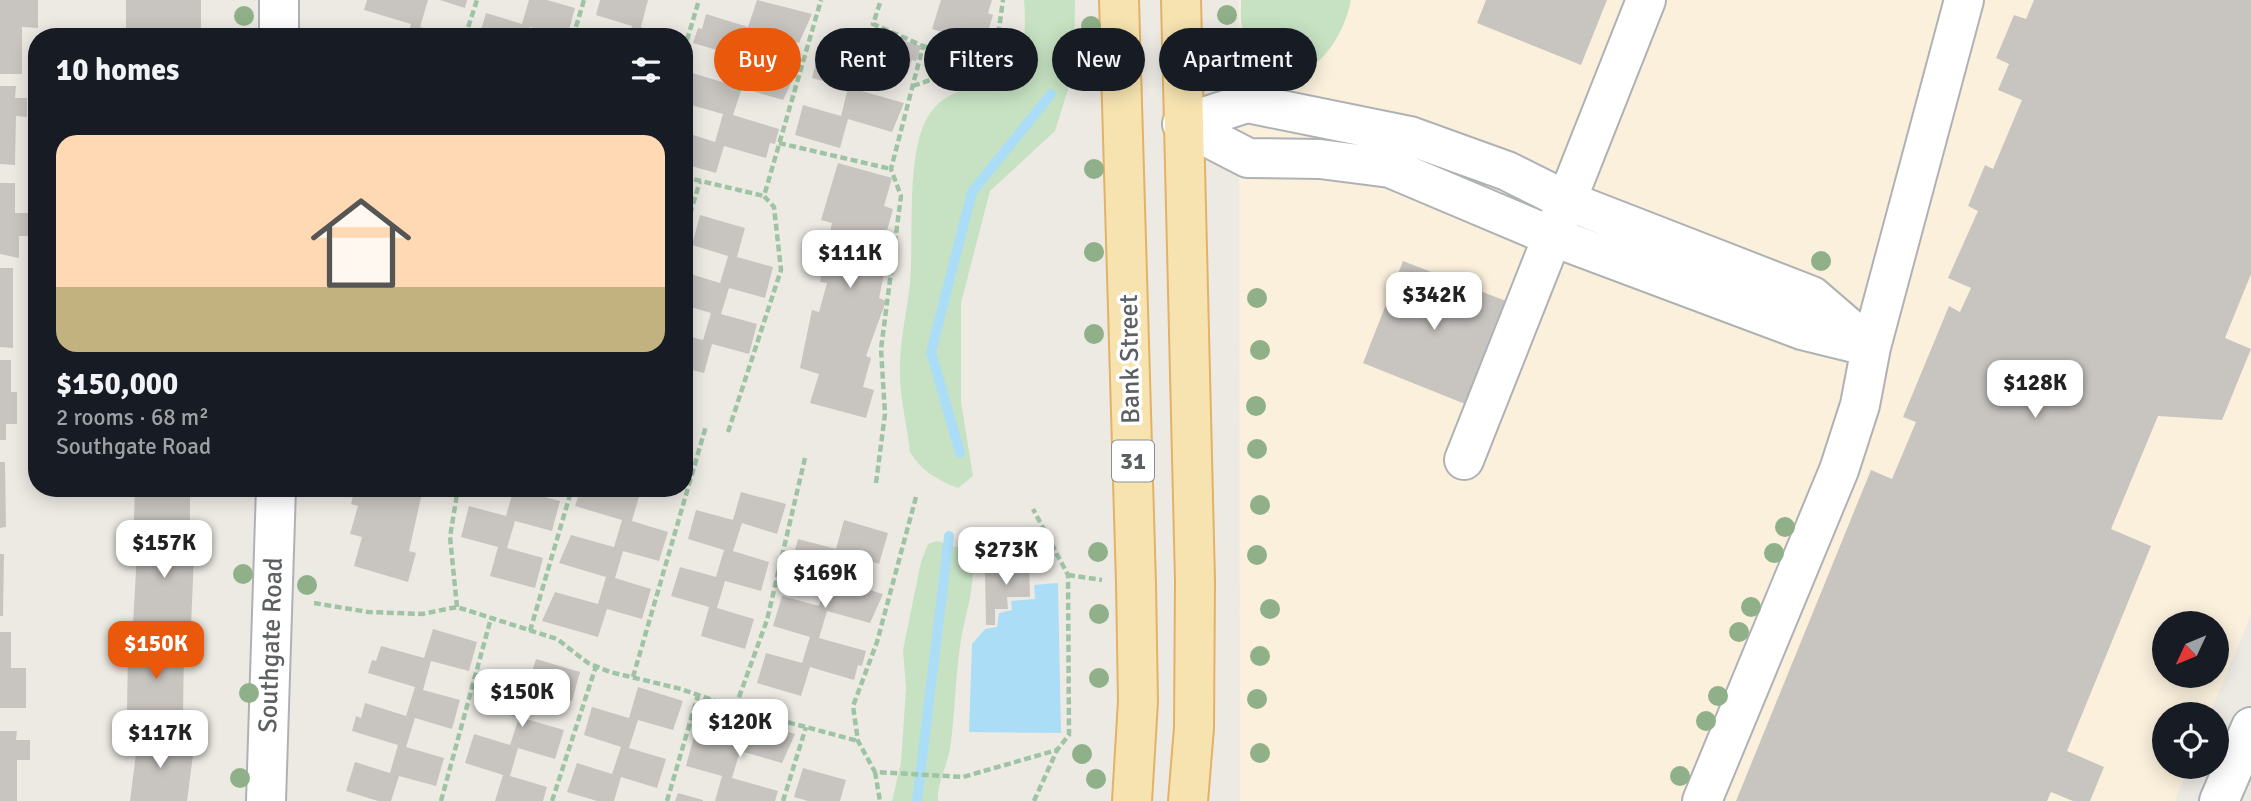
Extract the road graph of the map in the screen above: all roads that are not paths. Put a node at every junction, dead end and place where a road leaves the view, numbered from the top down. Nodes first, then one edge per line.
1 (279, 0) edge
2 (1119, 0) edge
3 (1181, 0) edge
4 (1646, 0) edge
5 (1964, 0) edge
6 (279, 28) edge
7 (1124, 121) junction
8 (1182, 124) junction
9 (1565, 200) junction
10 (1551, 236) junction
11 (1871, 348) junction
12 (1464, 460) dead end
13 (276, 497) edge
14 (2251, 727) edge
15 (266, 801) edge
16 (1132, 801) edge
17 (1188, 801) edge
18 (1702, 801) edge
19 (2219, 801) edge

1 - 6 street
2 - 7 main road, Bank Street / 31
3 - 8 main road, 31
4 - 9 street
5 - 11 street
7 - 8 main road
7 - 16 main road, Bank Street / 31
8 - 9 street
8 - 10 street
8 - 17 main road, 31
9 - 10 street
9 - 11 street
10 - 11 street
10 - 12 street
11 - 18 street
13 - 15 street, Southgate Road
14 - 19 street

